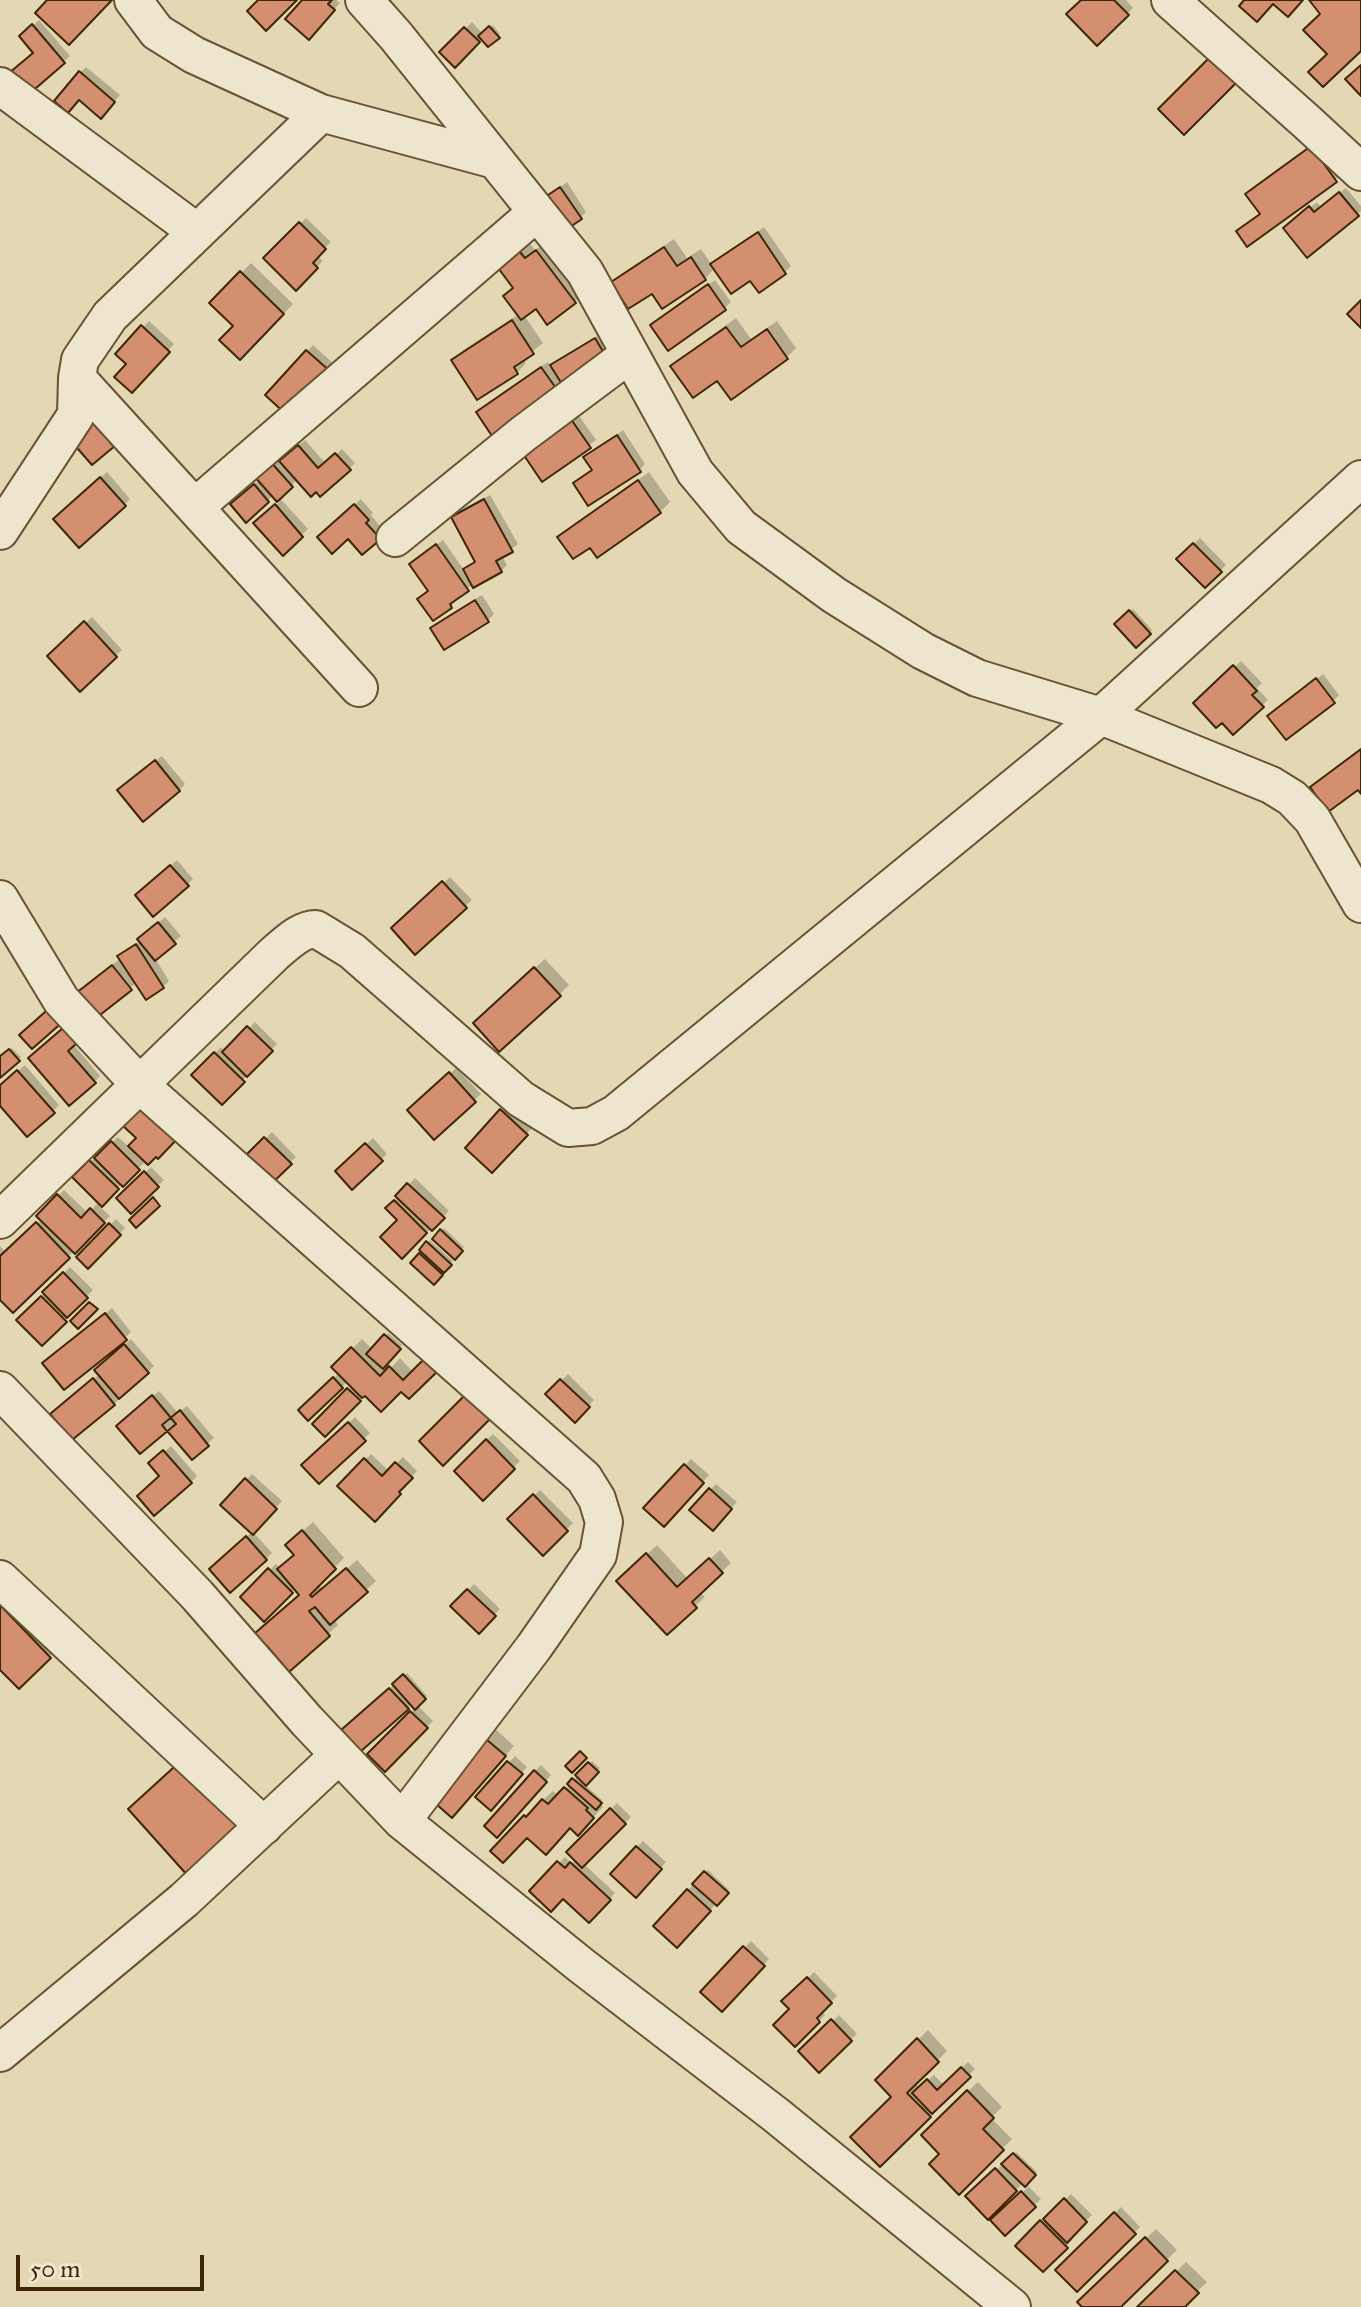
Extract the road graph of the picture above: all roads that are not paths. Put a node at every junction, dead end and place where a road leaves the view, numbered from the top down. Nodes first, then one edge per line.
1 (133, 0) edge
2 (364, 0) edge
3 (1170, 0) edge
4 (0, 86) edge
5 (321, 113) junction
6 (495, 160) junction
7 (1361, 172) edge
8 (537, 212) junction
9 (197, 232) junction
10 (630, 354) junction
11 (77, 378) junction
12 (1361, 479) edge
13 (195, 507) junction
14 (0, 531) edge
15 (395, 538) dead end
16 (359, 688) dead end
17 (1101, 716) junction
18 (0, 899) edge
19 (1361, 904) edge
20 (140, 1085) junction
21 (0, 1220) edge
22 (0, 1390) edge
23 (0, 1579) edge
24 (339, 1755) junction
25 (402, 1821) junction
26 (264, 1826) junction
27 (0, 2053) edge
28 (1012, 2307) edge

1 - 5 street
2 - 6 street
3 - 7 street
4 - 9 street
5 - 6 street
5 - 9 street
6 - 8 street
8 - 10 street
8 - 13 street
9 - 11 street
10 - 15 street
10 - 17 street
11 - 13 street
11 - 14 street
12 - 17 street
13 - 16 street
17 - 19 street
17 - 20 street
18 - 20 street
20 - 21 street
20 - 25 street
22 - 24 street
23 - 26 street
24 - 25 street
24 - 26 street
25 - 28 street
26 - 27 street

